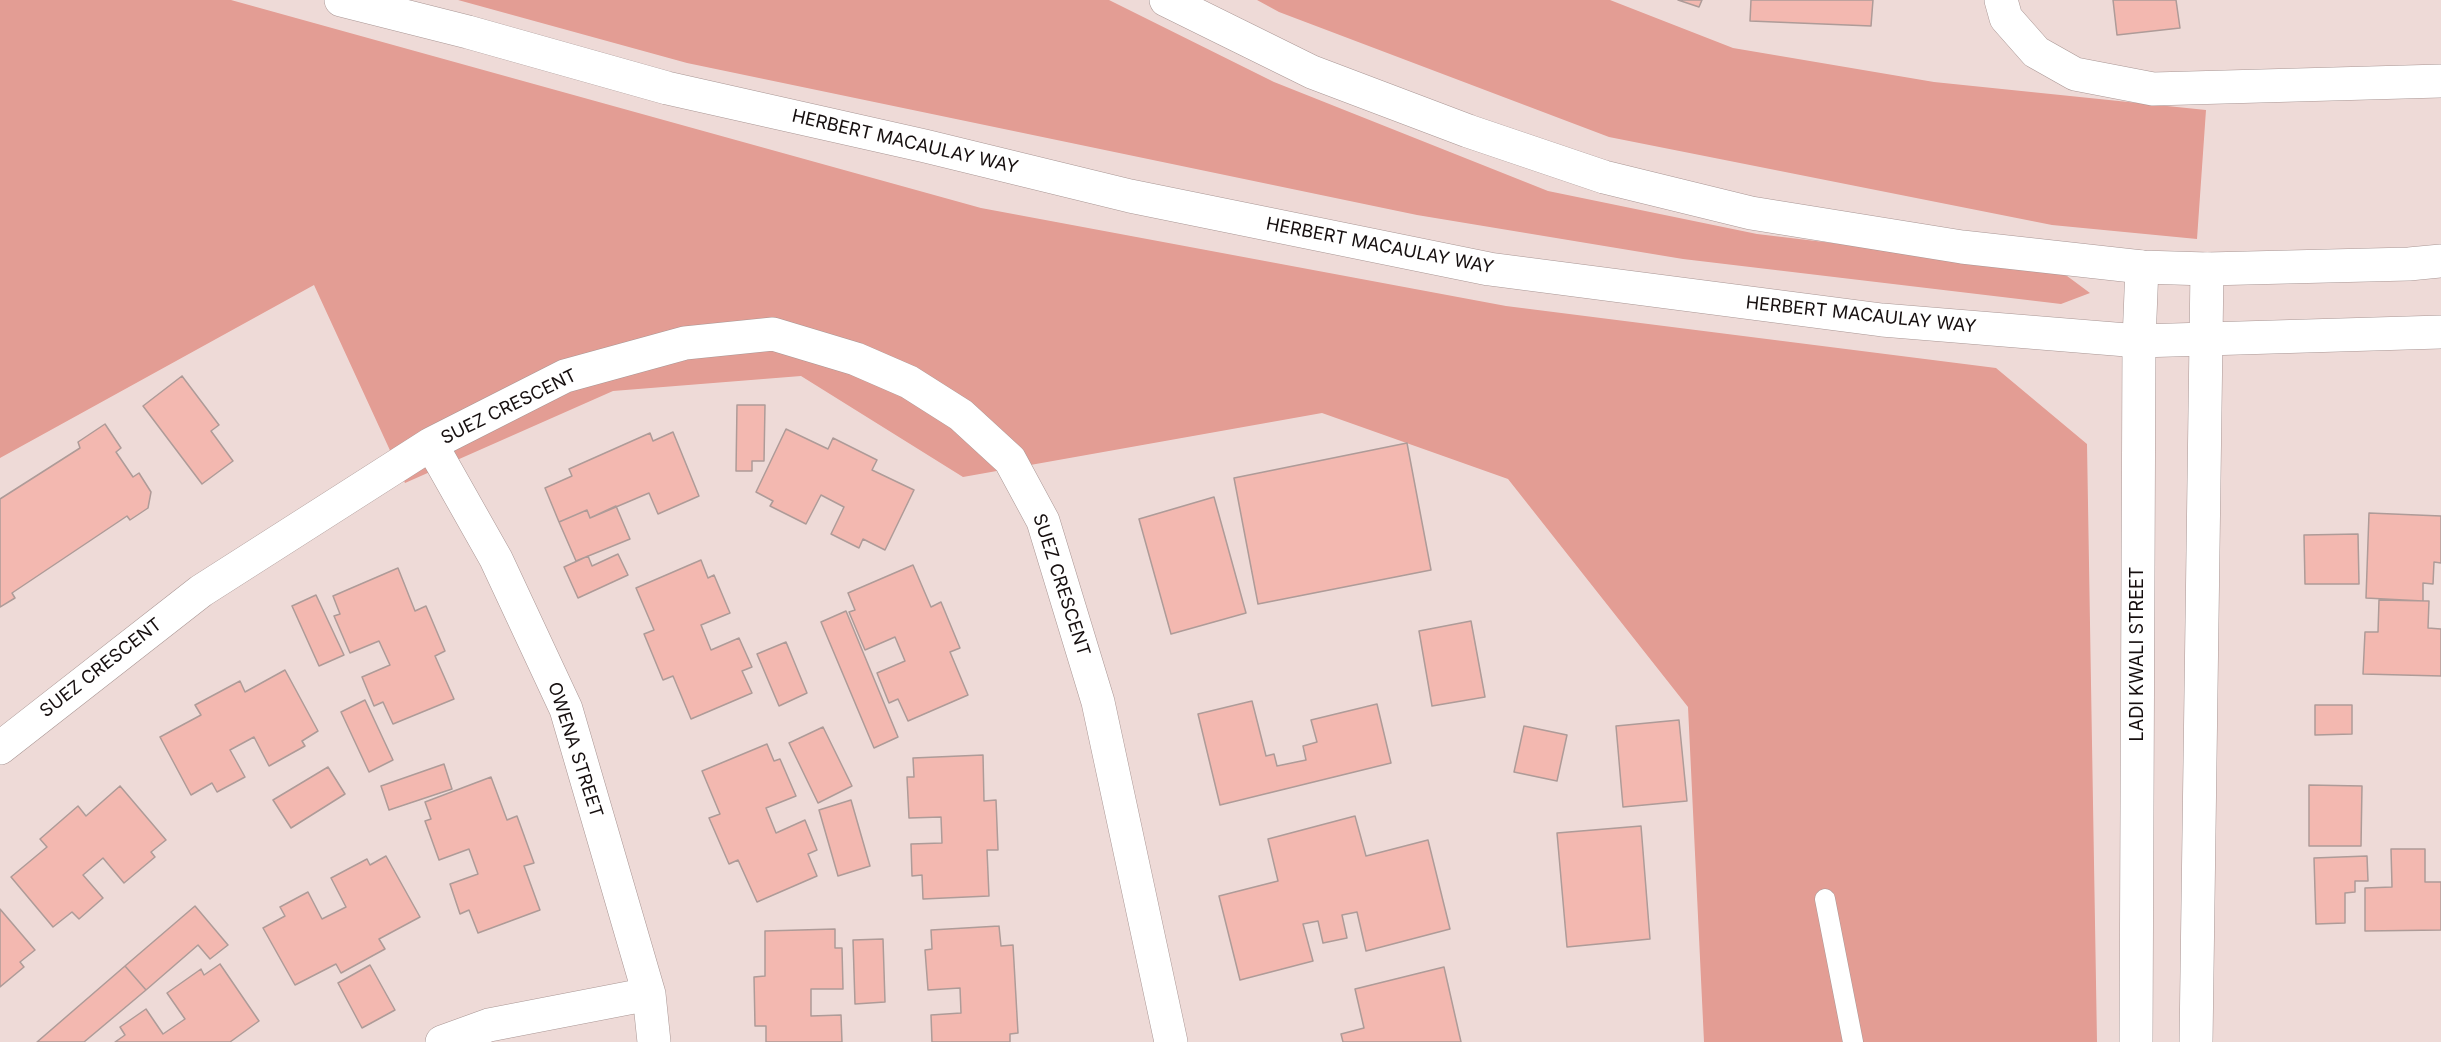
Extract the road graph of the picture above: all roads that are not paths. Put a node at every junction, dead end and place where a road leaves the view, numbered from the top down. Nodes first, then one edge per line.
1 (341, 0) edge
2 (1166, 0) edge
3 (2001, 0) edge
4 (2441, 81) edge
5 (2441, 261) edge
6 (2142, 267) junction
7 (2207, 269) junction
8 (2441, 332) edge
9 (2139, 341) junction
10 (2204, 341) junction
11 (431, 444) junction
12 (0, 748) edge
13 (1825, 899) dead end
14 (649, 994) junction
15 (442, 1042) edge
16 (654, 1042) edge
17 (1171, 1042) edge
18 (1853, 1042) edge
19 (2136, 1042) edge
20 (2196, 1042) edge

1 - 9 street, HERBERT MACAULAY WAY
2 - 6 street
3 - 4 street
5 - 7 street
6 - 7 street
6 - 9 street, LADI KWALI STREET
7 - 10 street
8 - 10 street, HERBERT MACAULAY WAY
9 - 10 street, HERBERT MACAULAY WAY
9 - 19 street, LADI KWALI STREET
10 - 20 street
11 - 12 street, SUEZ CRESCENT
11 - 14 street, OWENA STREET
11 - 17 street, SUEZ CRESCENT
13 - 18 lane
14 - 15 street
14 - 16 street, OWENA STREET

